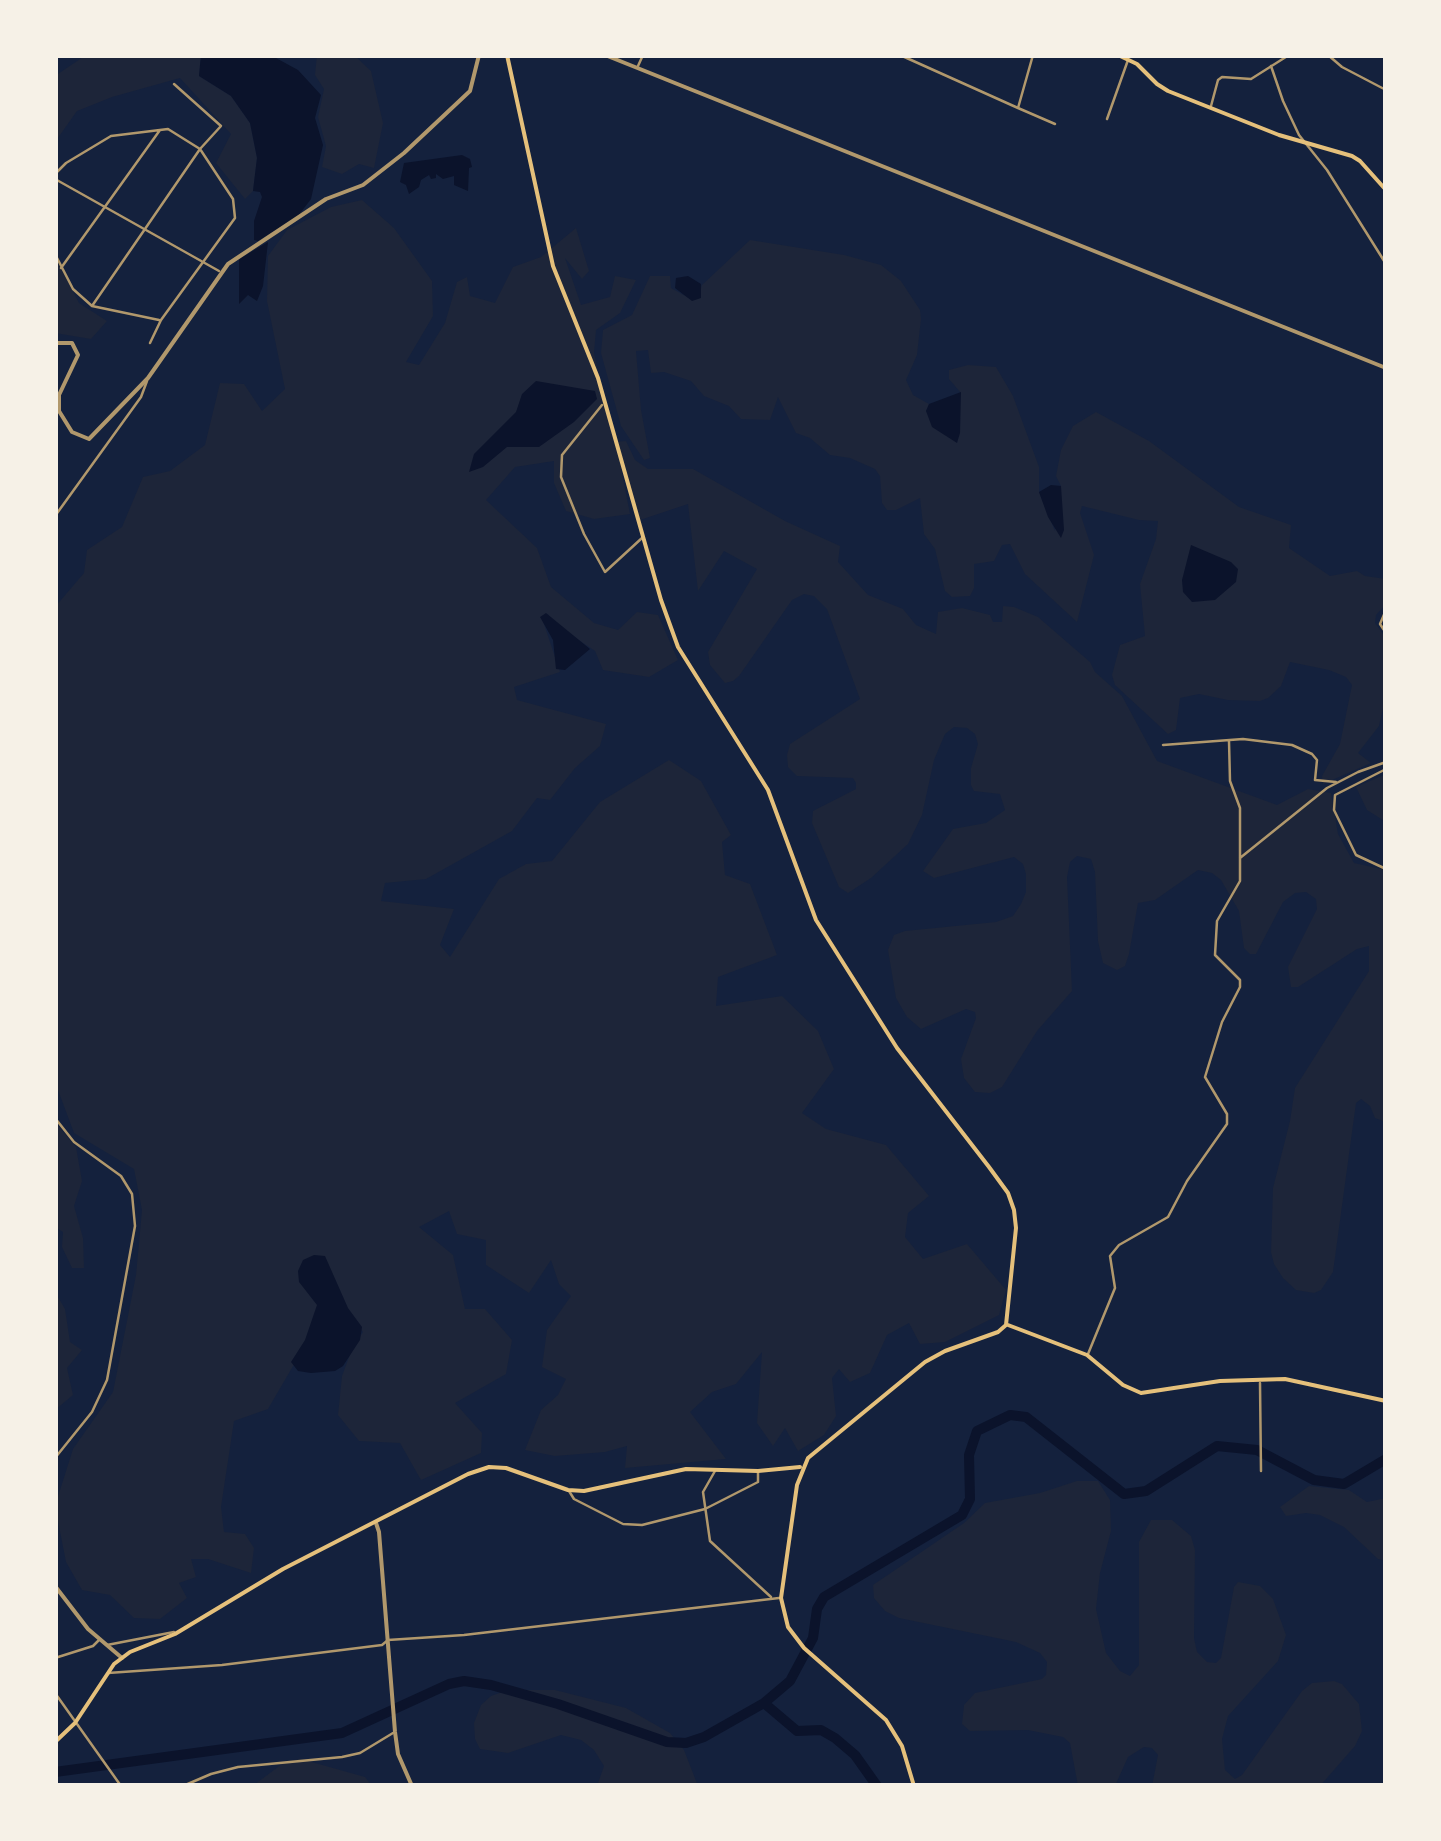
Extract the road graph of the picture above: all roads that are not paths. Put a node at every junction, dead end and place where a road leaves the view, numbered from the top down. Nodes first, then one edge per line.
1 (479, 55) edge
2 (507, 55) edge
3 (605, 55) edge
4 (643, 55) edge
5 (900, 55) edge
6 (1033, 55) edge
7 (1118, 55) edge
8 (1289, 55) edge
9 (1328, 55) edge
10 (1128, 58) junction
11 (1271, 66) junction
12 (638, 68) junction
13 (174, 84) dead end
14 (1386, 90) edge
15 (1018, 108) junction
16 (1210, 108) junction
17 (1107, 119) dead end
18 (1056, 124) dead end
19 (161, 128) junction
20 (1304, 142) junction
21 (200, 149) junction
22 (55, 176) edge
23 (1386, 190) edge
24 (105, 209) junction
25 (145, 232) junction
26 (55, 254) edge
27 (202, 264) junction
28 (1386, 264) edge
29 (61, 268) junction
30 (220, 272) junction
31 (92, 306) junction
32 (161, 320) junction
33 (55, 342) edge
34 (150, 343) dead end
35 (1386, 368) edge
36 (148, 378) junction
37 (605, 400) junction
38 (55, 516) edge
39 (644, 537) junction
40 (1386, 610) edge
41 (1386, 633) edge
42 (1229, 740) junction
43 (1163, 745) dead end
44 (1386, 762) edge
45 (1386, 770) edge
46 (1336, 782) junction
47 (1239, 859) junction
48 (1386, 869) edge
49 (55, 1118) edge
50 (1006, 1325) junction
51 (1088, 1355) junction
52 (1260, 1379) junction
53 (1386, 1401) edge
54 (55, 1458) edge
55 (802, 1467) junction
56 (715, 1468) junction
57 (758, 1471) junction
58 (1261, 1471) dead end
59 (568, 1490) junction
60 (705, 1508) junction
61 (376, 1523) junction
62 (55, 1586) edge
63 (772, 1598) junction
64 (781, 1598) junction
65 (175, 1634) junction
66 (98, 1640) junction
67 (388, 1640) junction
68 (106, 1646) junction
69 (55, 1658) edge
70 (122, 1658) junction
71 (107, 1673) junction
72 (55, 1693) edge
73 (75, 1724) junction
74 (394, 1732) junction
75 (55, 1742) edge
76 (120, 1786) edge
77 (183, 1786) edge
78 (412, 1786) edge
79 (914, 1786) edge

1 - 30 street
2 - 37 main road
3 - 12 street
4 - 12 street
5 - 15 street
6 - 15 street
7 - 10 main road
8 - 11 street
9 - 14 street
10 - 16 main road
10 - 17 street
11 - 16 street
11 - 20 street
12 - 35 street
13 - 21 street
15 - 18 street
16 - 20 main road
19 - 21 street
19 - 22 street
19 - 24 street
20 - 23 main road
20 - 28 street
21 - 25 street
21 - 27 street
22 - 24 street
24 - 25 street
24 - 29 street
25 - 27 street
25 - 31 street
26 - 29 street
27 - 30 street
27 - 32 street
29 - 31 street
30 - 36 street
31 - 32 street
32 - 34 street
33 - 36 street
36 - 38 street
37 - 39 main road
37 - 39 street
39 - 50 main road
40 - 41 street
42 - 43 street
42 - 46 street
42 - 47 street
44 - 46 street
45 - 48 street
46 - 47 street
47 - 51 street
49 - 54 street
50 - 51 main road
50 - 55 main road
51 - 52 main road
52 - 53 main road
52 - 58 street
55 - 57 main road
55 - 64 main road
56 - 57 main road
56 - 59 main road
56 - 60 street
57 - 60 street
59 - 60 street
59 - 61 main road
60 - 63 street
61 - 65 main road
61 - 67 street
62 - 66 street
63 - 64 street
63 - 67 street
64 - 79 main road
65 - 68 street
65 - 70 main road
66 - 68 street
66 - 69 street
67 - 71 street
67 - 74 street
68 - 70 street
70 - 71 main road
71 - 73 main road
72 - 73 street
73 - 75 main road
73 - 76 street
74 - 77 street
74 - 78 street

